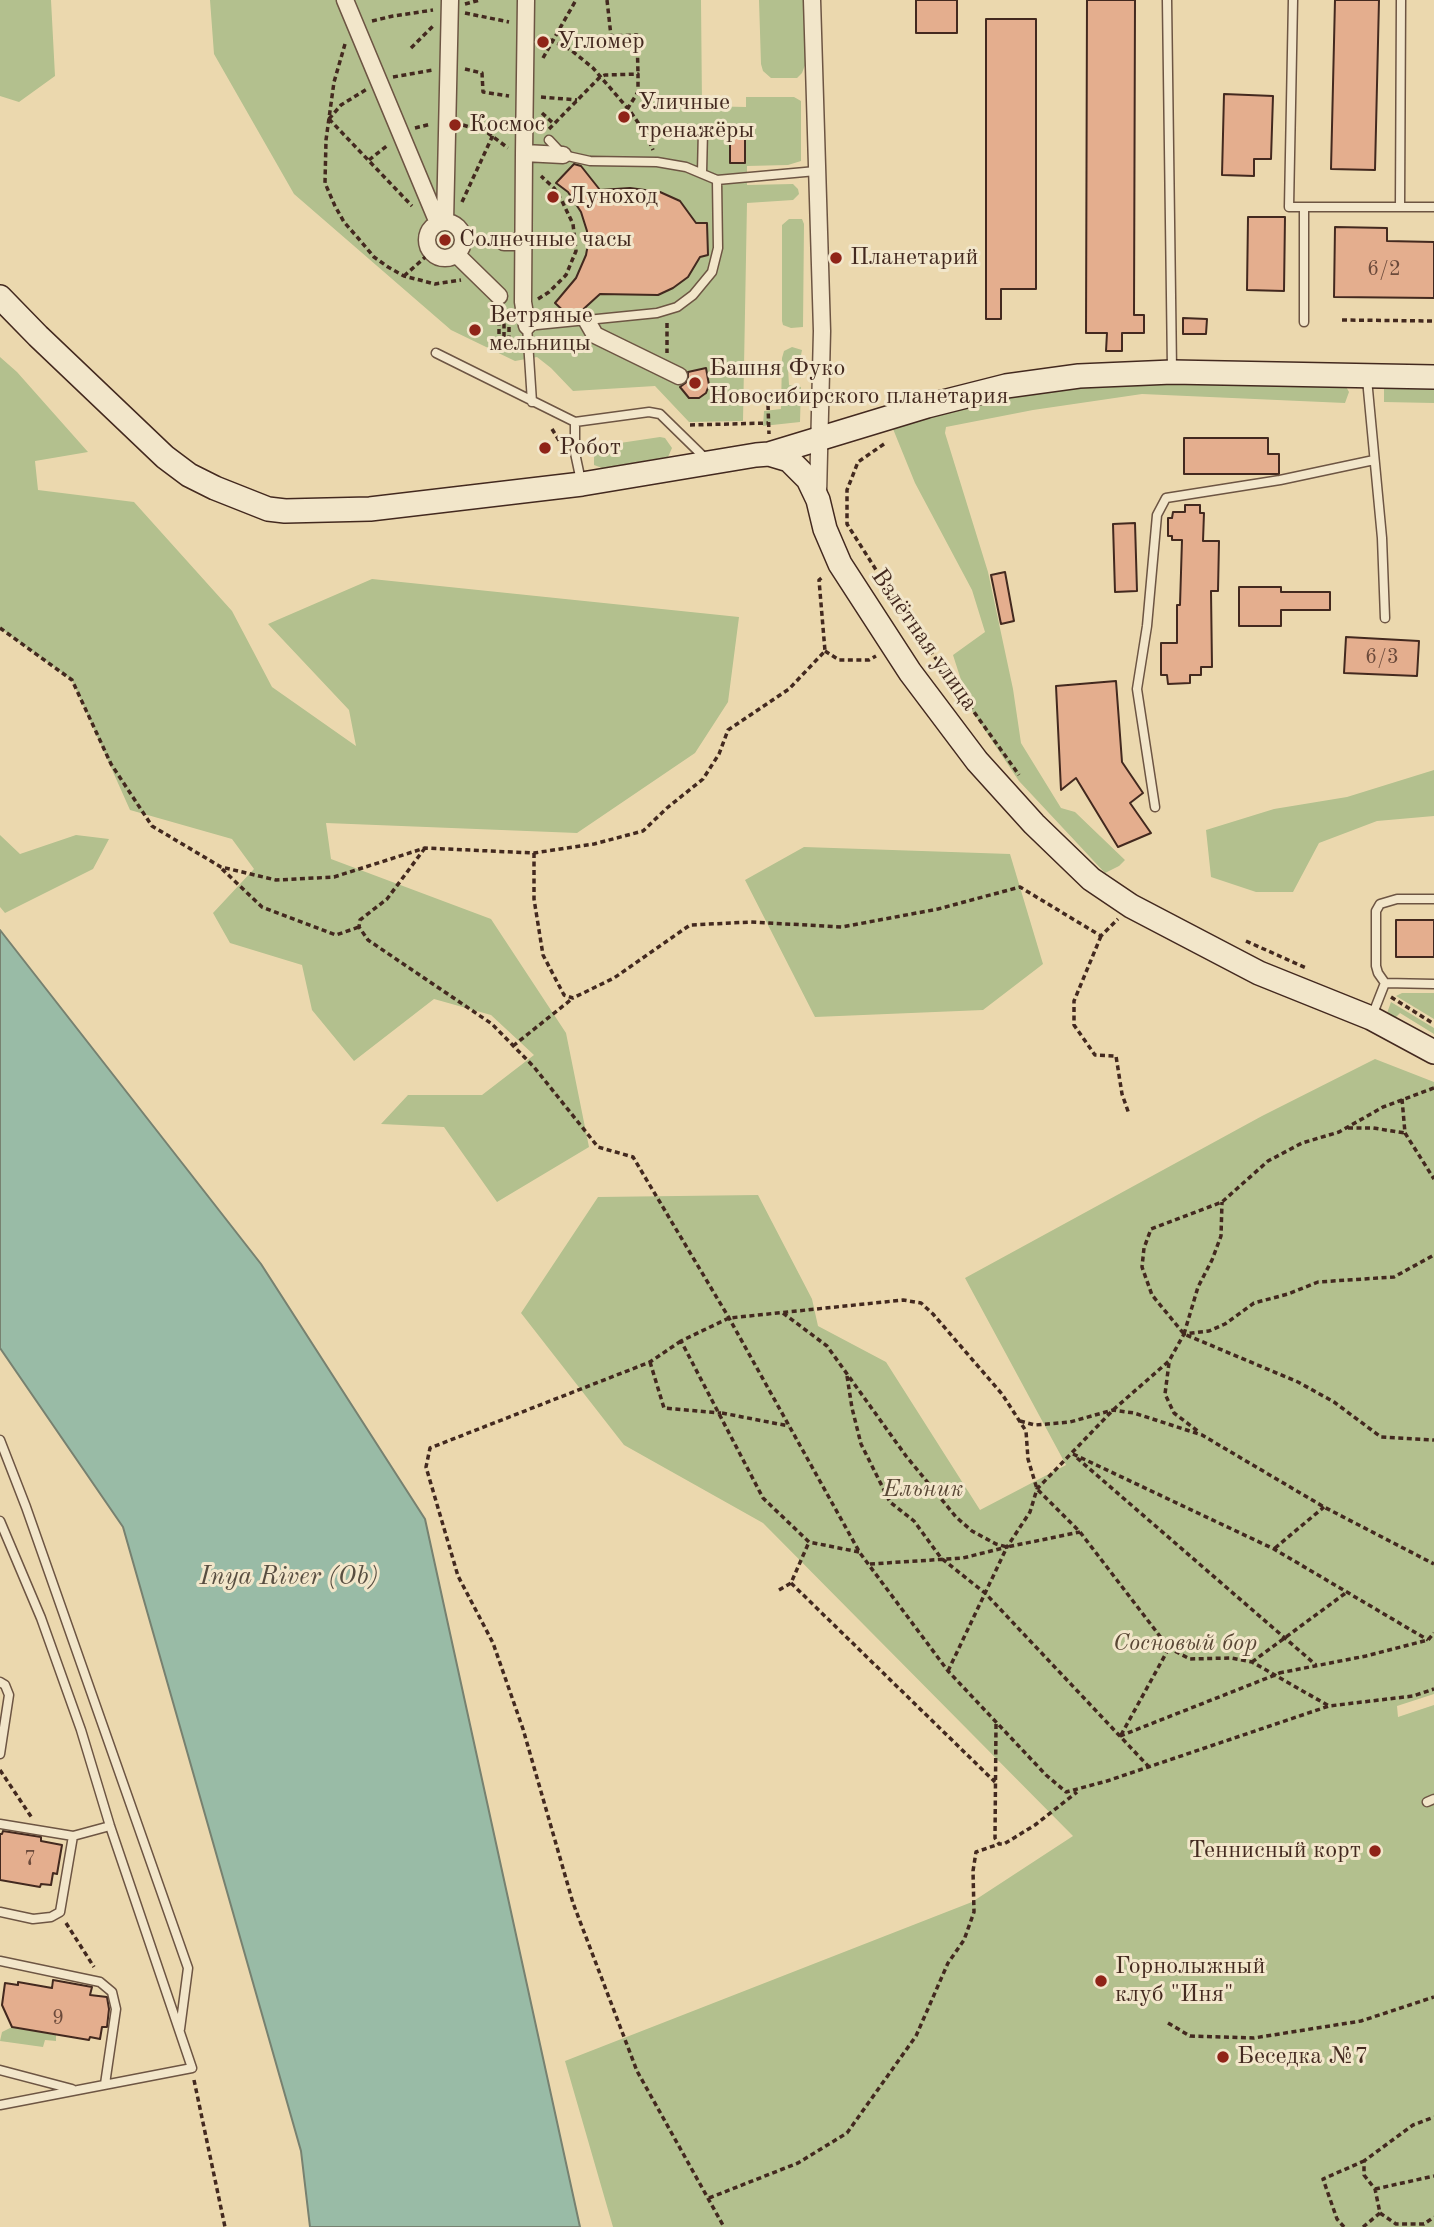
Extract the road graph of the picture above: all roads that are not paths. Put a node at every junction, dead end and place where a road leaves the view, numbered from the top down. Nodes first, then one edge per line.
1 (345, 0) edge
2 (526, 0) edge
3 (812, 0) edge
4 (1167, 0) edge
5 (1293, 0) edge
6 (1401, 0) edge
7 (449, 5) edge
8 (703, 130) dead end
9 (549, 140) dead end
10 (562, 155) junction
11 (521, 157) junction
12 (816, 171) junction
13 (702, 173) junction
14 (717, 180) junction
15 (1304, 207) junction
16 (1400, 207) junction
17 (1434, 207) edge
18 (442, 224) junction
19 (504, 242) dead end
20 (524, 242) junction
21 (464, 245) junction
22 (0, 297) edge
23 (499, 304) road end
24 (587, 321) junction
25 (1304, 322) dead end
26 (520, 324) junction
27 (436, 353) dead end
28 (1172, 372) junction
29 (673, 373) road end
30 (1367, 376) junction
31 (1434, 377) edge
32 (531, 402) junction
33 (575, 422) junction
34 (821, 439) junction
35 (769, 444) junction
36 (1374, 460) junction
37 (710, 463) junction
38 (582, 484) junction
39 (818, 500) junction
40 (1385, 618) dead end
41 (1155, 807) dead end
42 (1434, 900) edge
43 (1434, 984) edge
44 (1384, 987) junction
45 (1371, 1018) junction
46 (1434, 1052) edge
47 (0, 1440) edge
48 (0, 1521) edge
49 (0, 1682) edge
50 (0, 1754) edge
51 (0, 1824) edge
52 (110, 1826) junction
53 (73, 1836) junction
54 (0, 1912) edge
55 (0, 1961) edge
56 (180, 2032) junction
57 (0, 2070) edge
58 (105, 2084) junction
59 (75, 2090) junction
60 (0, 2105) edge

1 - 18 street
2 - 11 street
3 - 12 street, Взлётная улица
4 - 28 lane
5 - 15 lane
6 - 16 lane
7 - 18 street
8 - 13 lane
9 - 10 lane
10 - 11 street
10 - 13 lane
11 - 20 street
12 - 14 lane
12 - 34 street, Взлётная улица
13 - 14 lane
14 - 24 lane
15 - 16 lane
15 - 25 lane
16 - 17 lane
18 - 21 street
18 - 21 street
19 - 20 street
20 - 26 street
21 - 23 street
22 - 38 main road
24 - 26 lane
24 - 29 street
26 - 32 lane
27 - 32 lane
28 - 30 main road
28 - 34 main road
30 - 31 main road
30 - 36 lane
32 - 33 lane
33 - 37 lane
33 - 38 lane
34 - 35 main road
34 - 39 street, Взлётная улица
35 - 37 main road
35 - 39 main road
36 - 40 lane
36 - 41 lane
37 - 38 main road
39 - 45 main road, Взлётная улица
42 - 44 lane
43 - 44 lane
44 - 45 lane
45 - 46 main road, Взлётная улица
47 - 56 lane
48 - 52 lane
49 - 50 lane
51 - 53 lane
52 - 53 lane
52 - 56 lane
53 - 54 lane
55 - 58 lane
56 - 58 lane
57 - 59 lane
58 - 59 lane
59 - 60 lane

